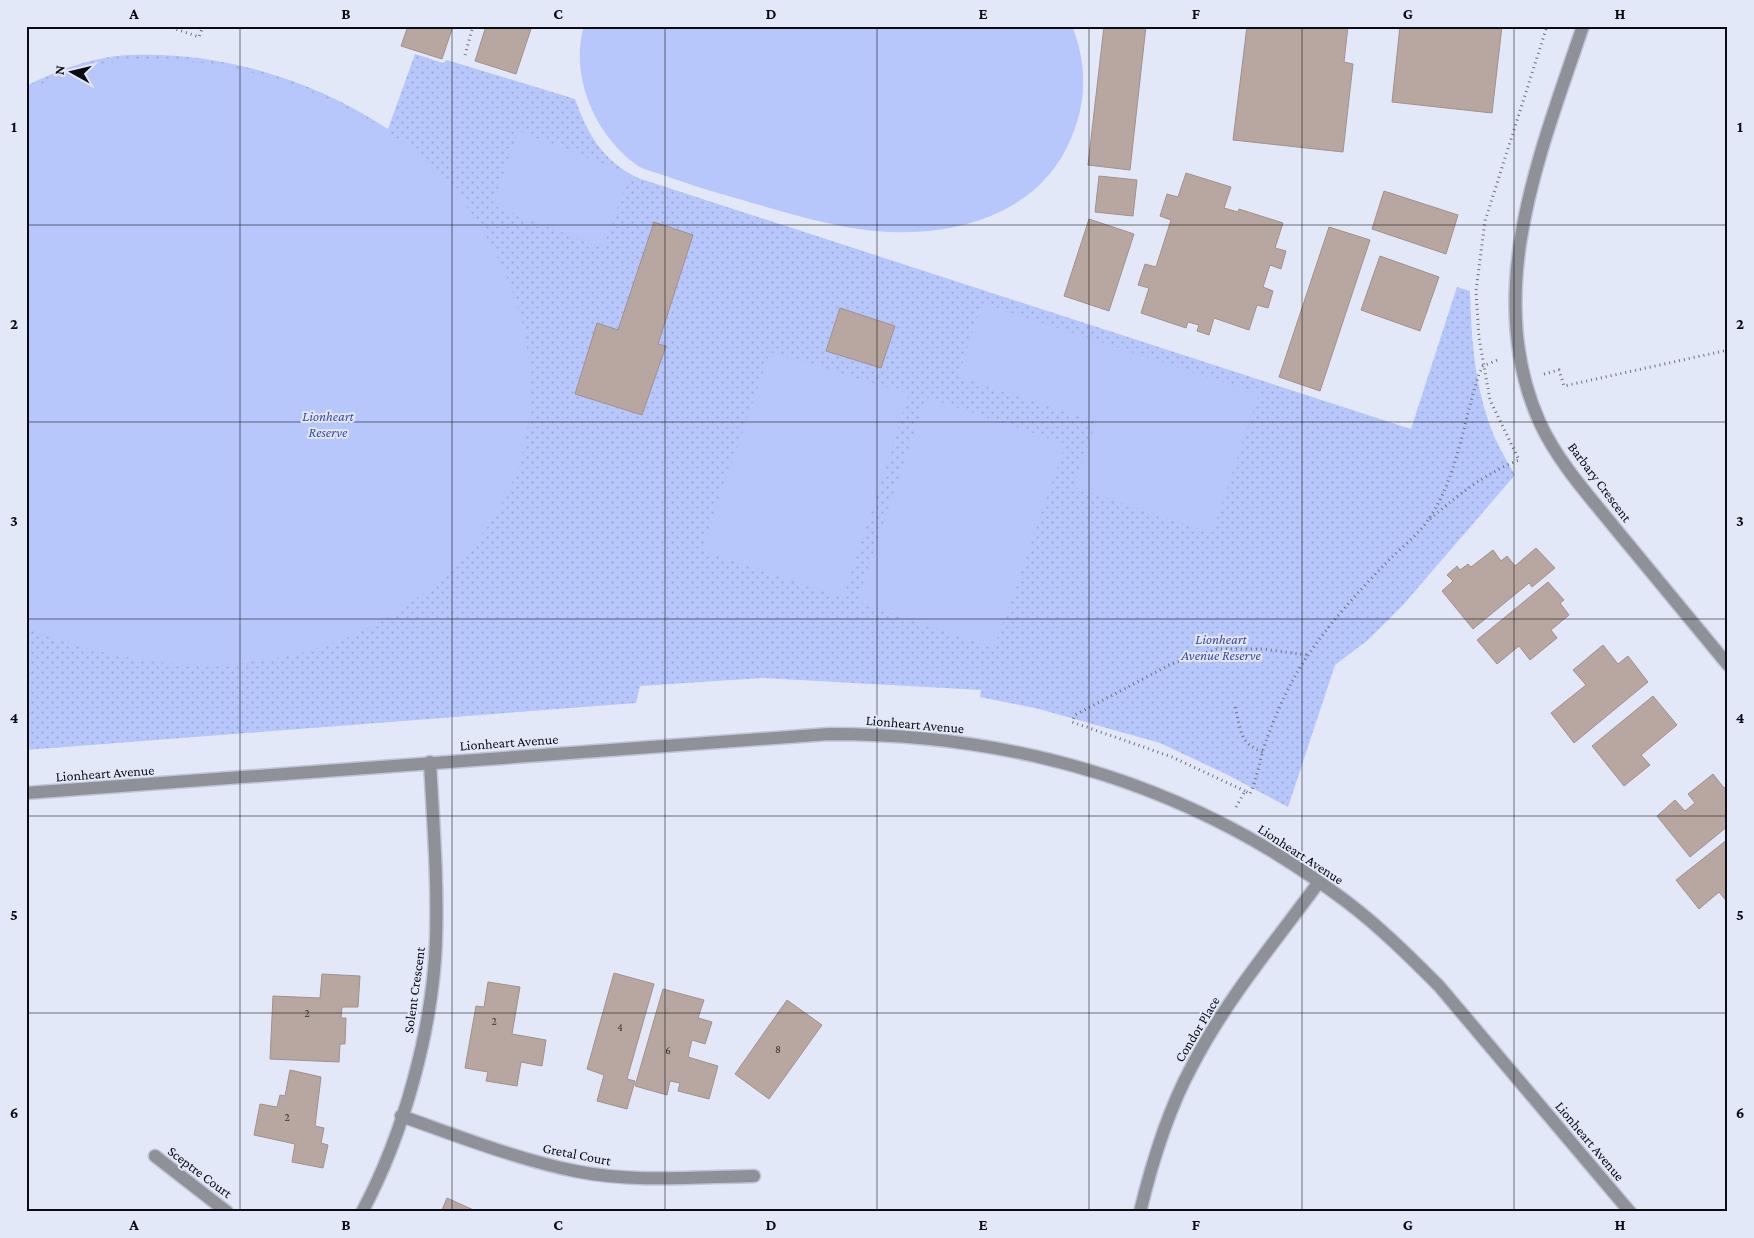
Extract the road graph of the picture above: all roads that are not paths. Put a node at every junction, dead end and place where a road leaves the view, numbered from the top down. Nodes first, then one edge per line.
1 (1583, 26) edge
2 (1728, 665) edge
3 (430, 762) junction
4 (26, 793) edge
5 (1319, 882) junction
6 (401, 1116) junction
7 (155, 1156) dead end
8 (754, 1176) dead end
9 (227, 1212) edge
10 (362, 1212) edge
11 (1140, 1212) edge
12 (1630, 1212) edge

1 - 2 street, Barbary Crescent
3 - 4 street, Lionheart Avenue
3 - 5 street, Lionheart Avenue
3 - 6 street, Solent Crescent
5 - 11 street, Condor Place
5 - 12 street, Lionheart Avenue
6 - 8 street, Gretal Court
6 - 10 street, Solent Crescent
7 - 9 street, Sceptre Court

